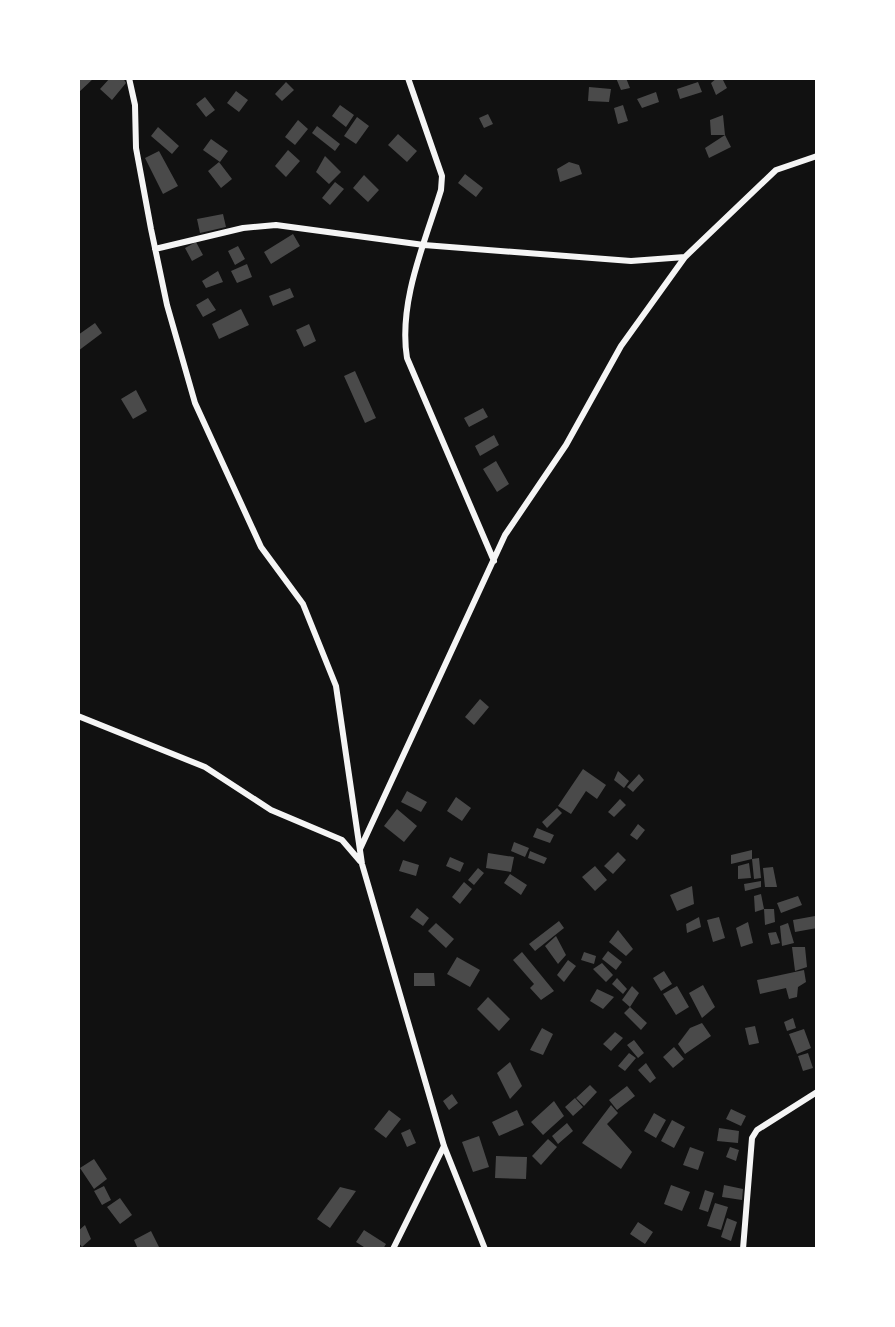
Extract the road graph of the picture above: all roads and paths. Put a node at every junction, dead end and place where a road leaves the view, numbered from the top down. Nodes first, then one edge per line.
1 (129, 78) edge
2 (408, 78) edge
3 (817, 156) edge
4 (424, 245) junction
5 (155, 249) junction
6 (685, 257) junction
7 (494, 561) junction
8 (78, 716) edge
9 (360, 849) junction
10 (362, 864) junction
11 (817, 1092) edge
12 (444, 1146) junction
13 (393, 1249) edge
14 (485, 1249) edge
15 (743, 1249) edge

1 - 5 street
2 - 4 street
3 - 6 street
4 - 5 street
4 - 6 street
4 - 7 street
5 - 9 street
6 - 7 street
7 - 9 street
8 - 10 street
9 - 10 street
10 - 12 street
11 - 15 street
12 - 13 street
12 - 14 street

